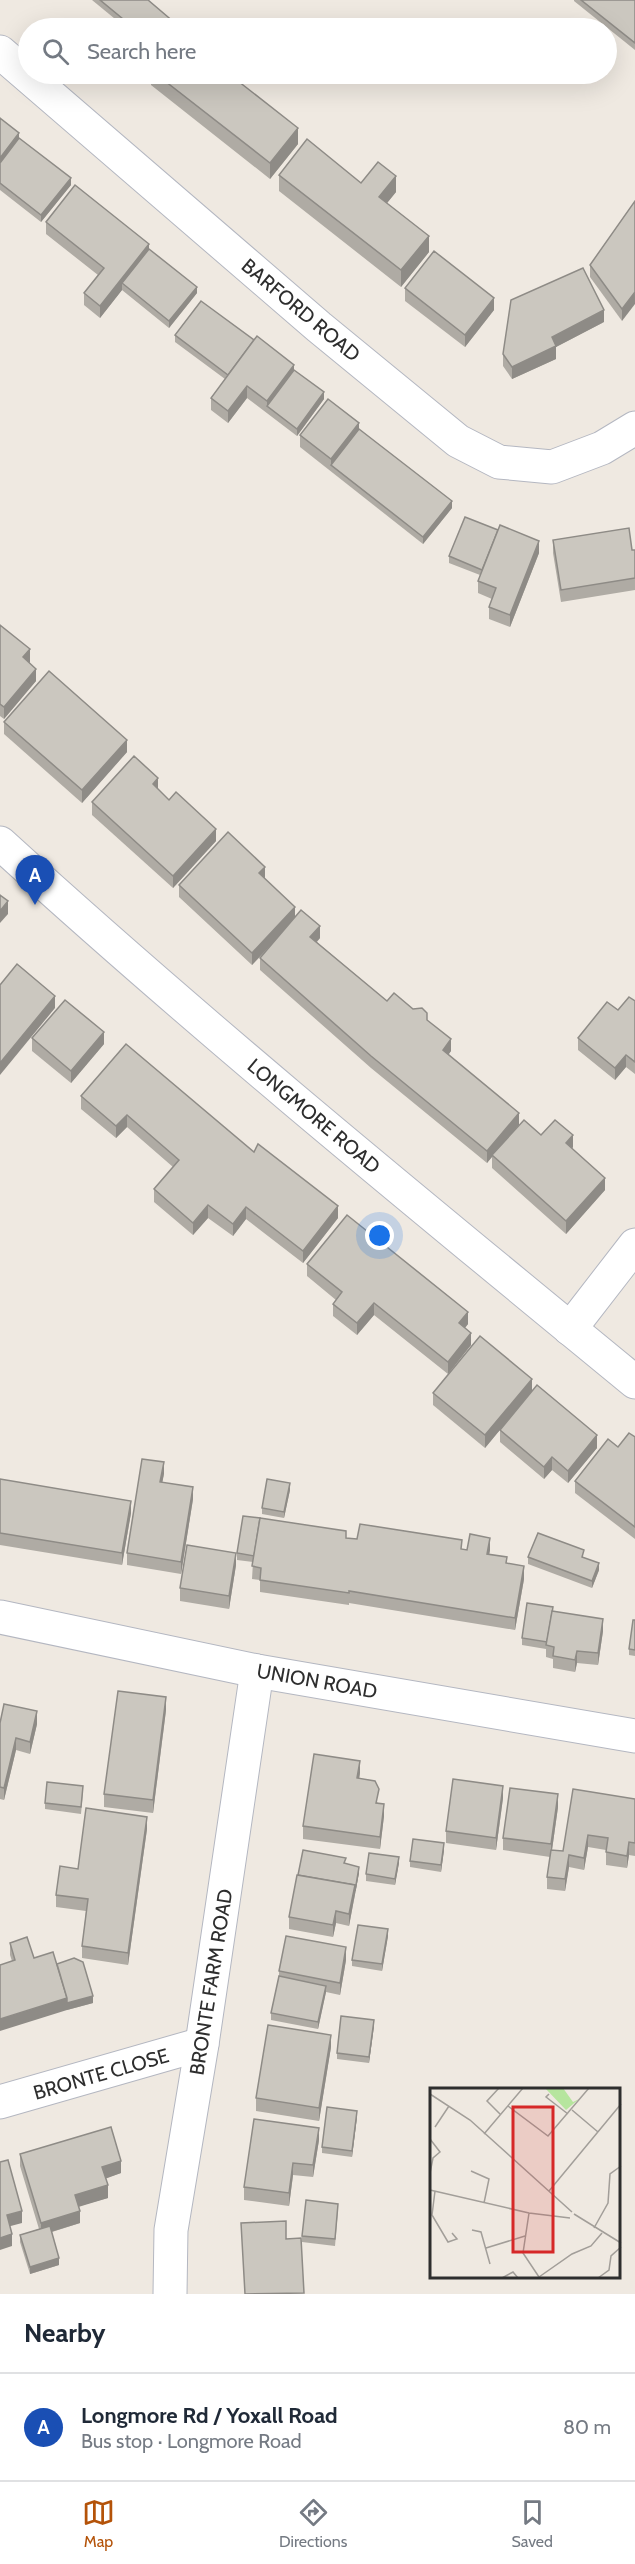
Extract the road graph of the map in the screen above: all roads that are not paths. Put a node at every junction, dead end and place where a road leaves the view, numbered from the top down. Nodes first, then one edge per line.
1 (0, 52) edge
2 (18, 67) edge
3 (37, 84) edge
4 (635, 428) edge
5 (0, 843) edge
6 (635, 1245) edge
7 (570, 1329) junction
8 (635, 1382) edge
9 (0, 1617) edge
10 (257, 1671) junction
11 (635, 1736) edge
12 (202, 2044) junction
13 (0, 2102) edge
14 (170, 2294) edge

1 - 2 street, BARFORD ROAD
3 - 4 street, BARFORD ROAD
5 - 7 street, LONGMORE ROAD
6 - 7 street
7 - 8 street, LONGMORE ROAD
9 - 10 street, UNION ROAD
10 - 11 street, UNION ROAD
10 - 12 street, BRONTE FARM ROAD
12 - 13 street, BRONTE CLOSE
12 - 14 street, BRONTE FARM ROAD

